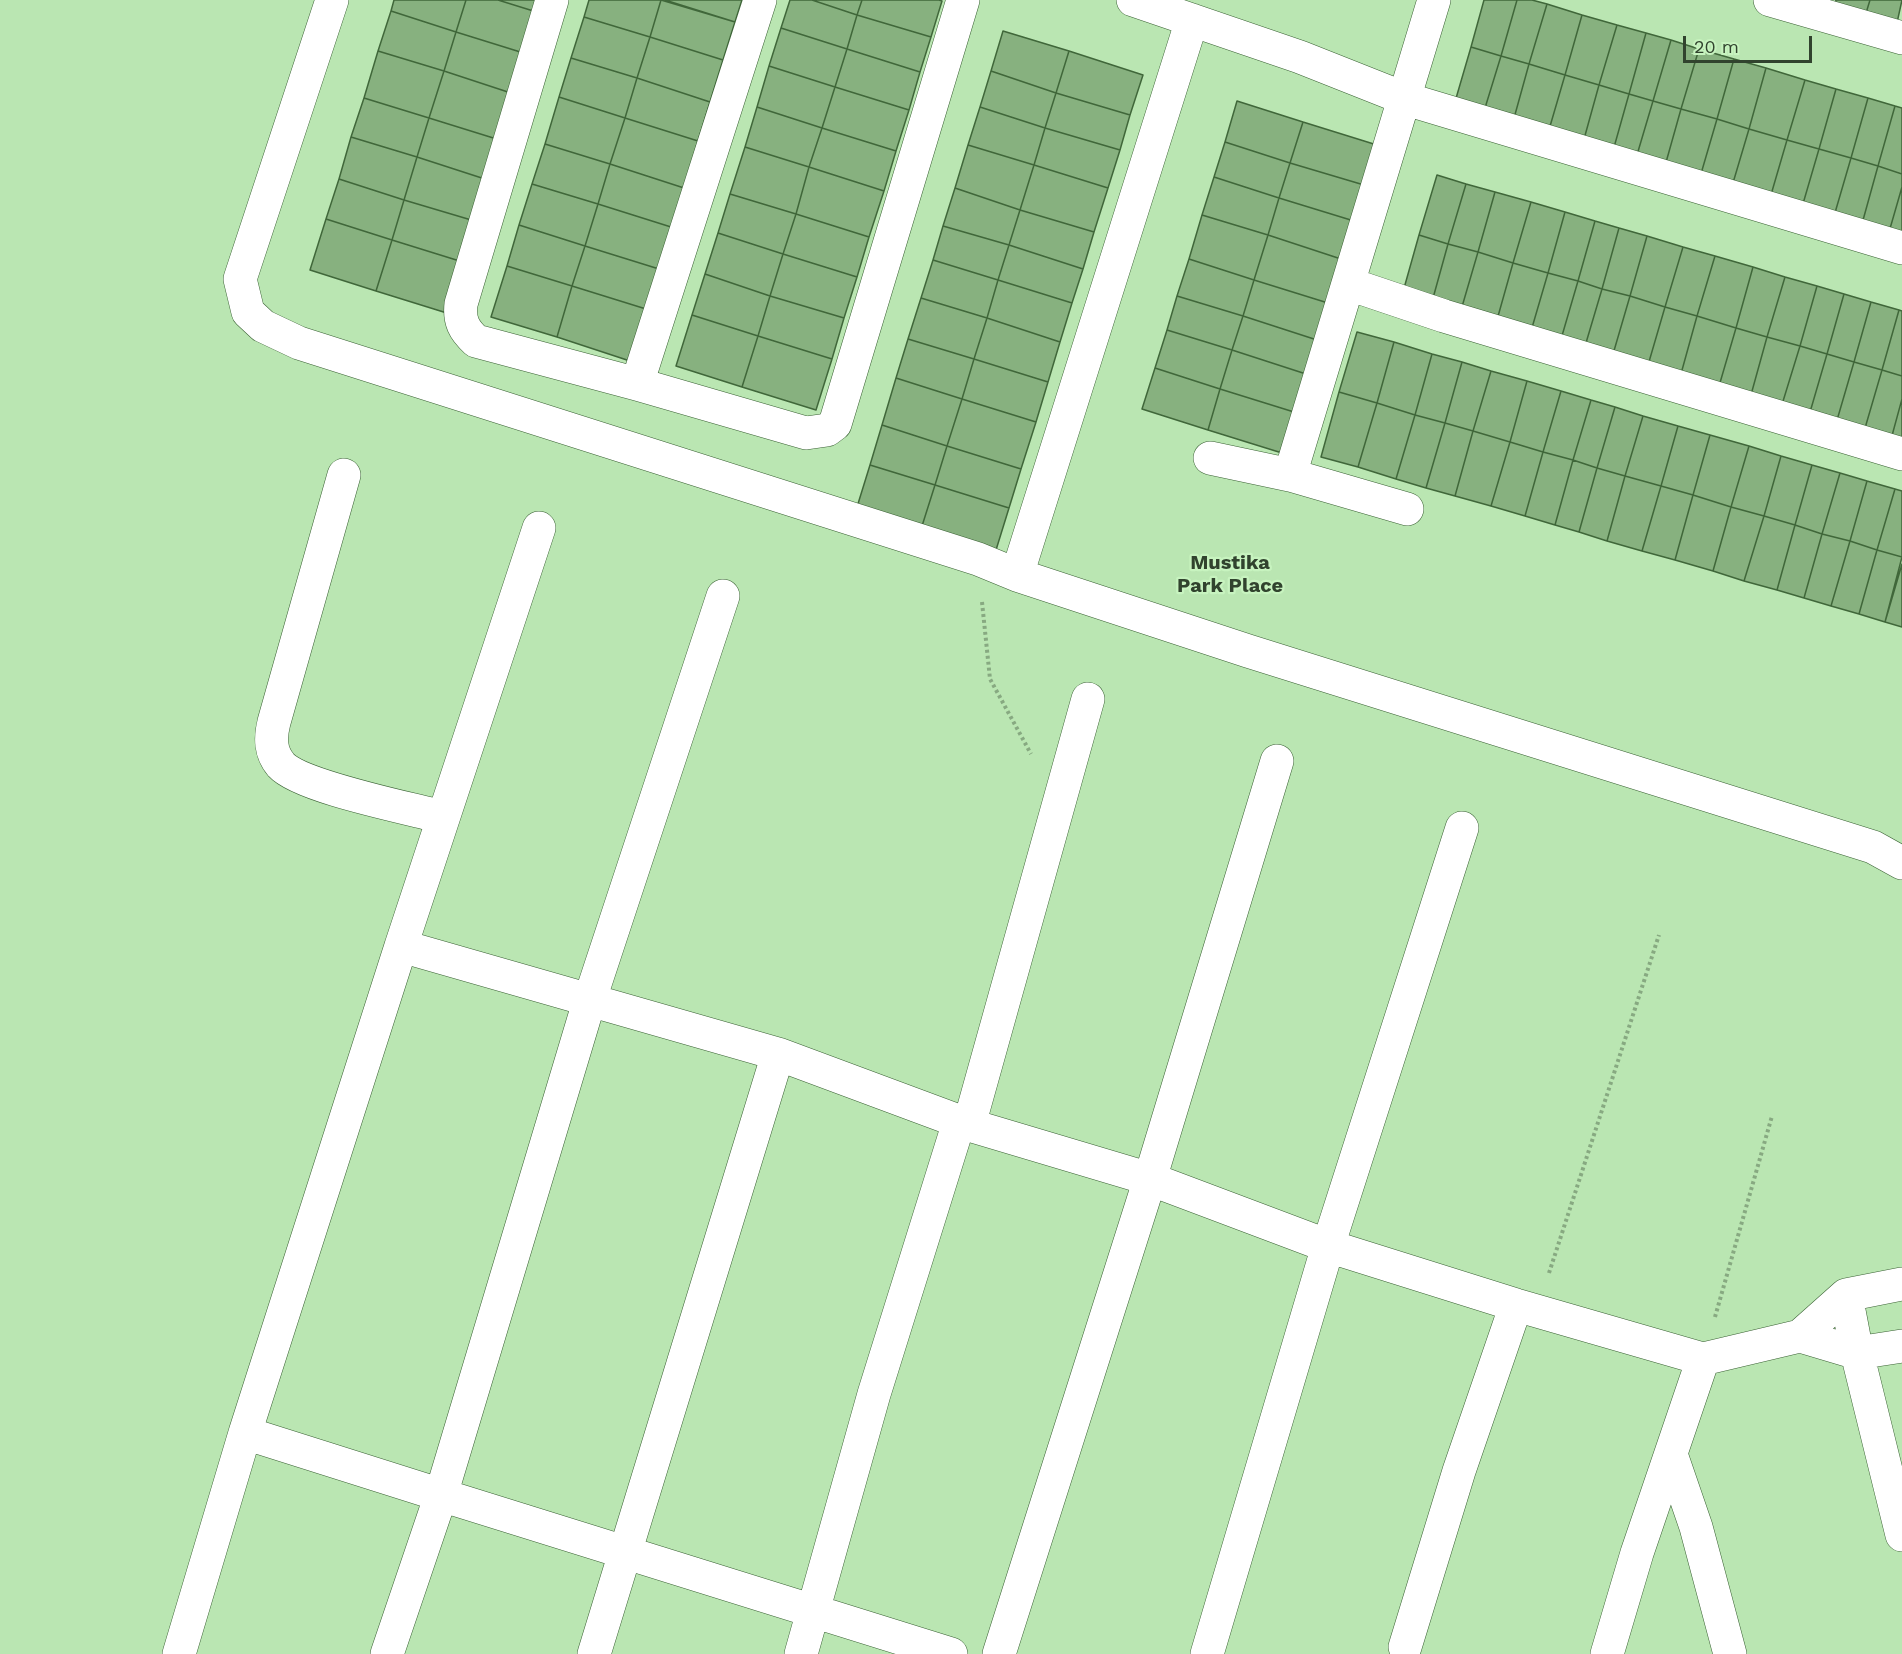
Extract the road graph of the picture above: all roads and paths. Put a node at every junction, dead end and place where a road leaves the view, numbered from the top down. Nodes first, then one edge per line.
1 (332, 0) edge
2 (552, 0) edge
3 (760, 0) edge
4 (963, 0) edge
5 (1133, 0) edge
6 (1434, 0) edge
7 (1770, 0) edge
8 (1192, 20) junction
9 (1902, 38) edge
10 (1406, 99) junction
11 (1902, 248) edge
12 (1349, 284) junction
13 (637, 384) junction
14 (1902, 454) edge
15 (1210, 458) dead end
16 (344, 475) dead end
17 (1290, 476) junction
18 (1407, 509) dead end
19 (539, 528) dead end
20 (978, 559) junction
21 (1017, 575) junction
22 (723, 596) dead end
23 (1088, 699) dead end
24 (1277, 761) dead end
25 (1059, 801) junction
26 (442, 817) junction
27 (1462, 828) dead end
28 (1902, 863) edge
29 (1659, 935) dead end
30 (401, 946) junction
31 (589, 1002) junction
32 (778, 1054) junction
33 (1772, 1116) dead end
34 (964, 1123) junction
35 (1150, 1179) junction
36 (1328, 1246) junction
37 (1902, 1284) edge
38 (1846, 1295) junction
39 (1526, 1308) junction
40 (1800, 1336) junction
41 (1902, 1346) edge
42 (1857, 1353) junction
43 (1703, 1359) junction
44 (245, 1433) junction
45 (1672, 1457) junction
46 (441, 1495) junction
47 (1902, 1535) edge
48 (626, 1554) junction
49 (812, 1611) junction
50 (1405, 1647) dead end
51 (179, 1654) edge
52 (387, 1654) edge
53 (594, 1654) edge
54 (801, 1654) edge
55 (951, 1654) edge
56 (999, 1654) edge
57 (1207, 1654) edge
58 (1607, 1654) edge
59 (1730, 1654) edge

1 - 20 street
2 - 13 street
3 - 13 street
4 - 13 street
5 - 8 street
6 - 10 street
7 - 9 street
8 - 10 street
8 - 21 street
10 - 11 street
10 - 12 street
12 - 14 street
12 - 17 street
15 - 17 street
16 - 26 street
17 - 18 street
19 - 26 street
20 - 21 street
20 - 25 path
21 - 28 street
22 - 31 street
23 - 25 street
24 - 35 street
25 - 34 street
26 - 30 street
27 - 36 street
29 - 39 path
30 - 31 street
30 - 44 street
31 - 32 street
31 - 46 street
32 - 34 street
32 - 48 street
33 - 43 path
34 - 35 street
34 - 49 street
35 - 36 street
35 - 56 street
36 - 39 street
36 - 57 street
37 - 38 street
38 - 40 street
38 - 42 street
39 - 43 street
39 - 50 street
40 - 42 street
40 - 43 street
41 - 42 street
42 - 47 street
43 - 45 street
44 - 46 street
44 - 51 street
45 - 58 street
45 - 59 street
46 - 48 street
46 - 52 street
48 - 49 street
48 - 53 street
49 - 54 street
49 - 55 street

